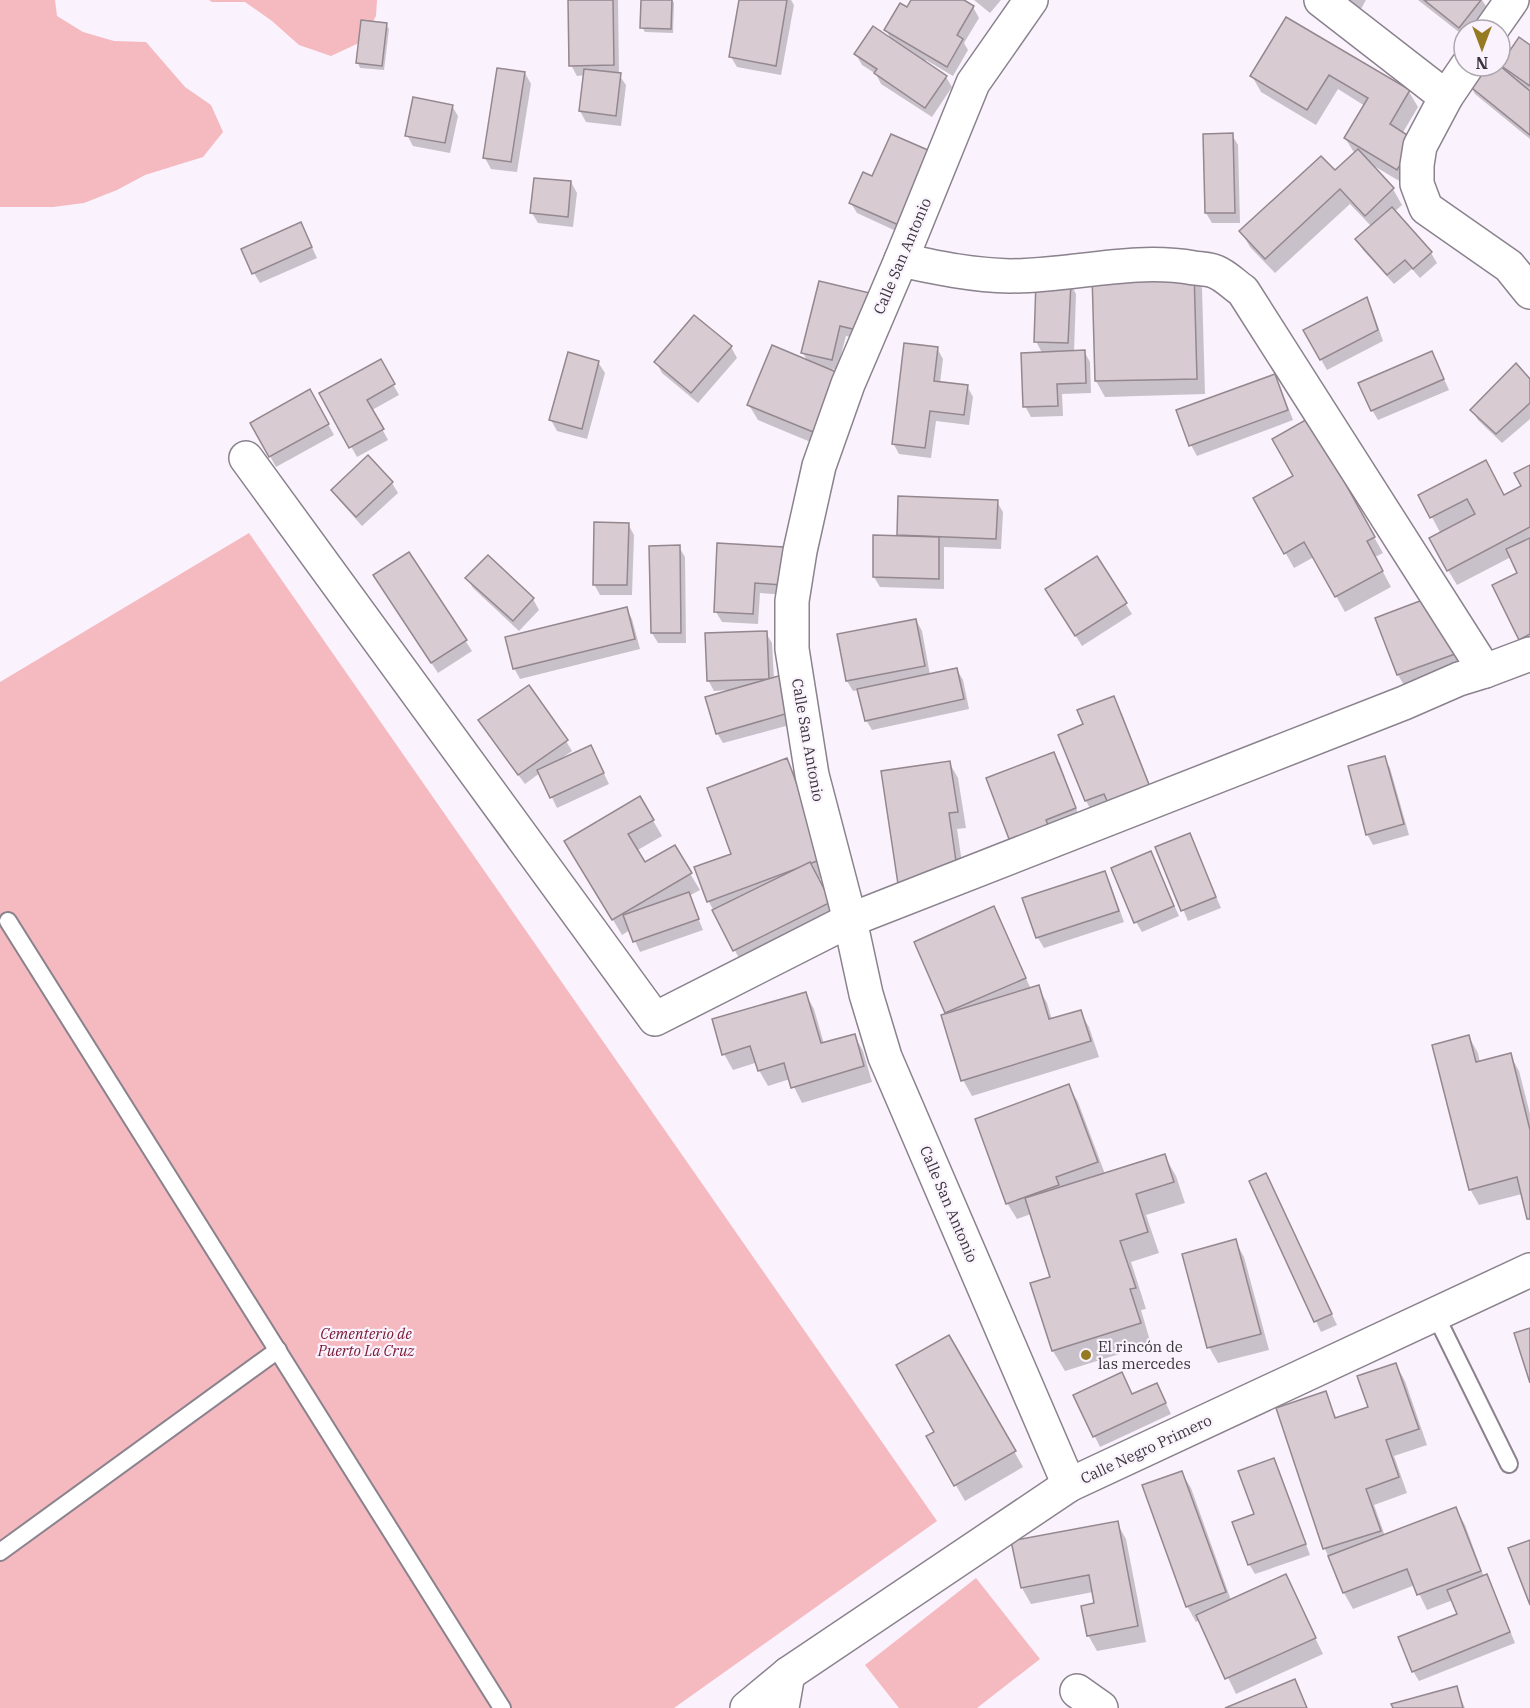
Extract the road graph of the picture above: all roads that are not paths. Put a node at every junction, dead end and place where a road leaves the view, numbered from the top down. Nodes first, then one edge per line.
1 (1032, 0) edge
2 (1321, 0) edge
3 (1512, 0) edge
4 (1499, 18) edge
5 (1459, 78) edge
6 (1446, 97) junction
7 (901, 260) junction
8 (1519, 260) edge
9 (1530, 292) edge
10 (246, 458) dead end
11 (1530, 654) edge
12 (1485, 671) junction
13 (850, 920) junction
14 (8, 921) dead end
15 (1530, 1270) edge
16 (1435, 1314) junction
17 (278, 1350) junction
18 (1509, 1464) dead end
19 (1070, 1485) junction
20 (0, 1552) edge
21 (788, 1674) junction
22 (502, 1708) edge
23 (747, 1708) edge
24 (782, 1708) edge

1 - 7 street, Calle San Antonio
2 - 6 street
3 - 4 street
5 - 6 street
6 - 8 street
7 - 12 street
7 - 13 street, Calle San Antonio
8 - 9 street
10 - 13 street
11 - 12 street
12 - 13 street
13 - 19 street, Calle San Antonio
14 - 17 lane
15 - 16 street, Calle Negro Primero
16 - 18 lane
16 - 19 street, Calle Negro Primero
17 - 20 lane
17 - 22 lane
19 - 21 street, Calle Negro Primero
21 - 23 street, Calle Negro Primero
21 - 24 street

